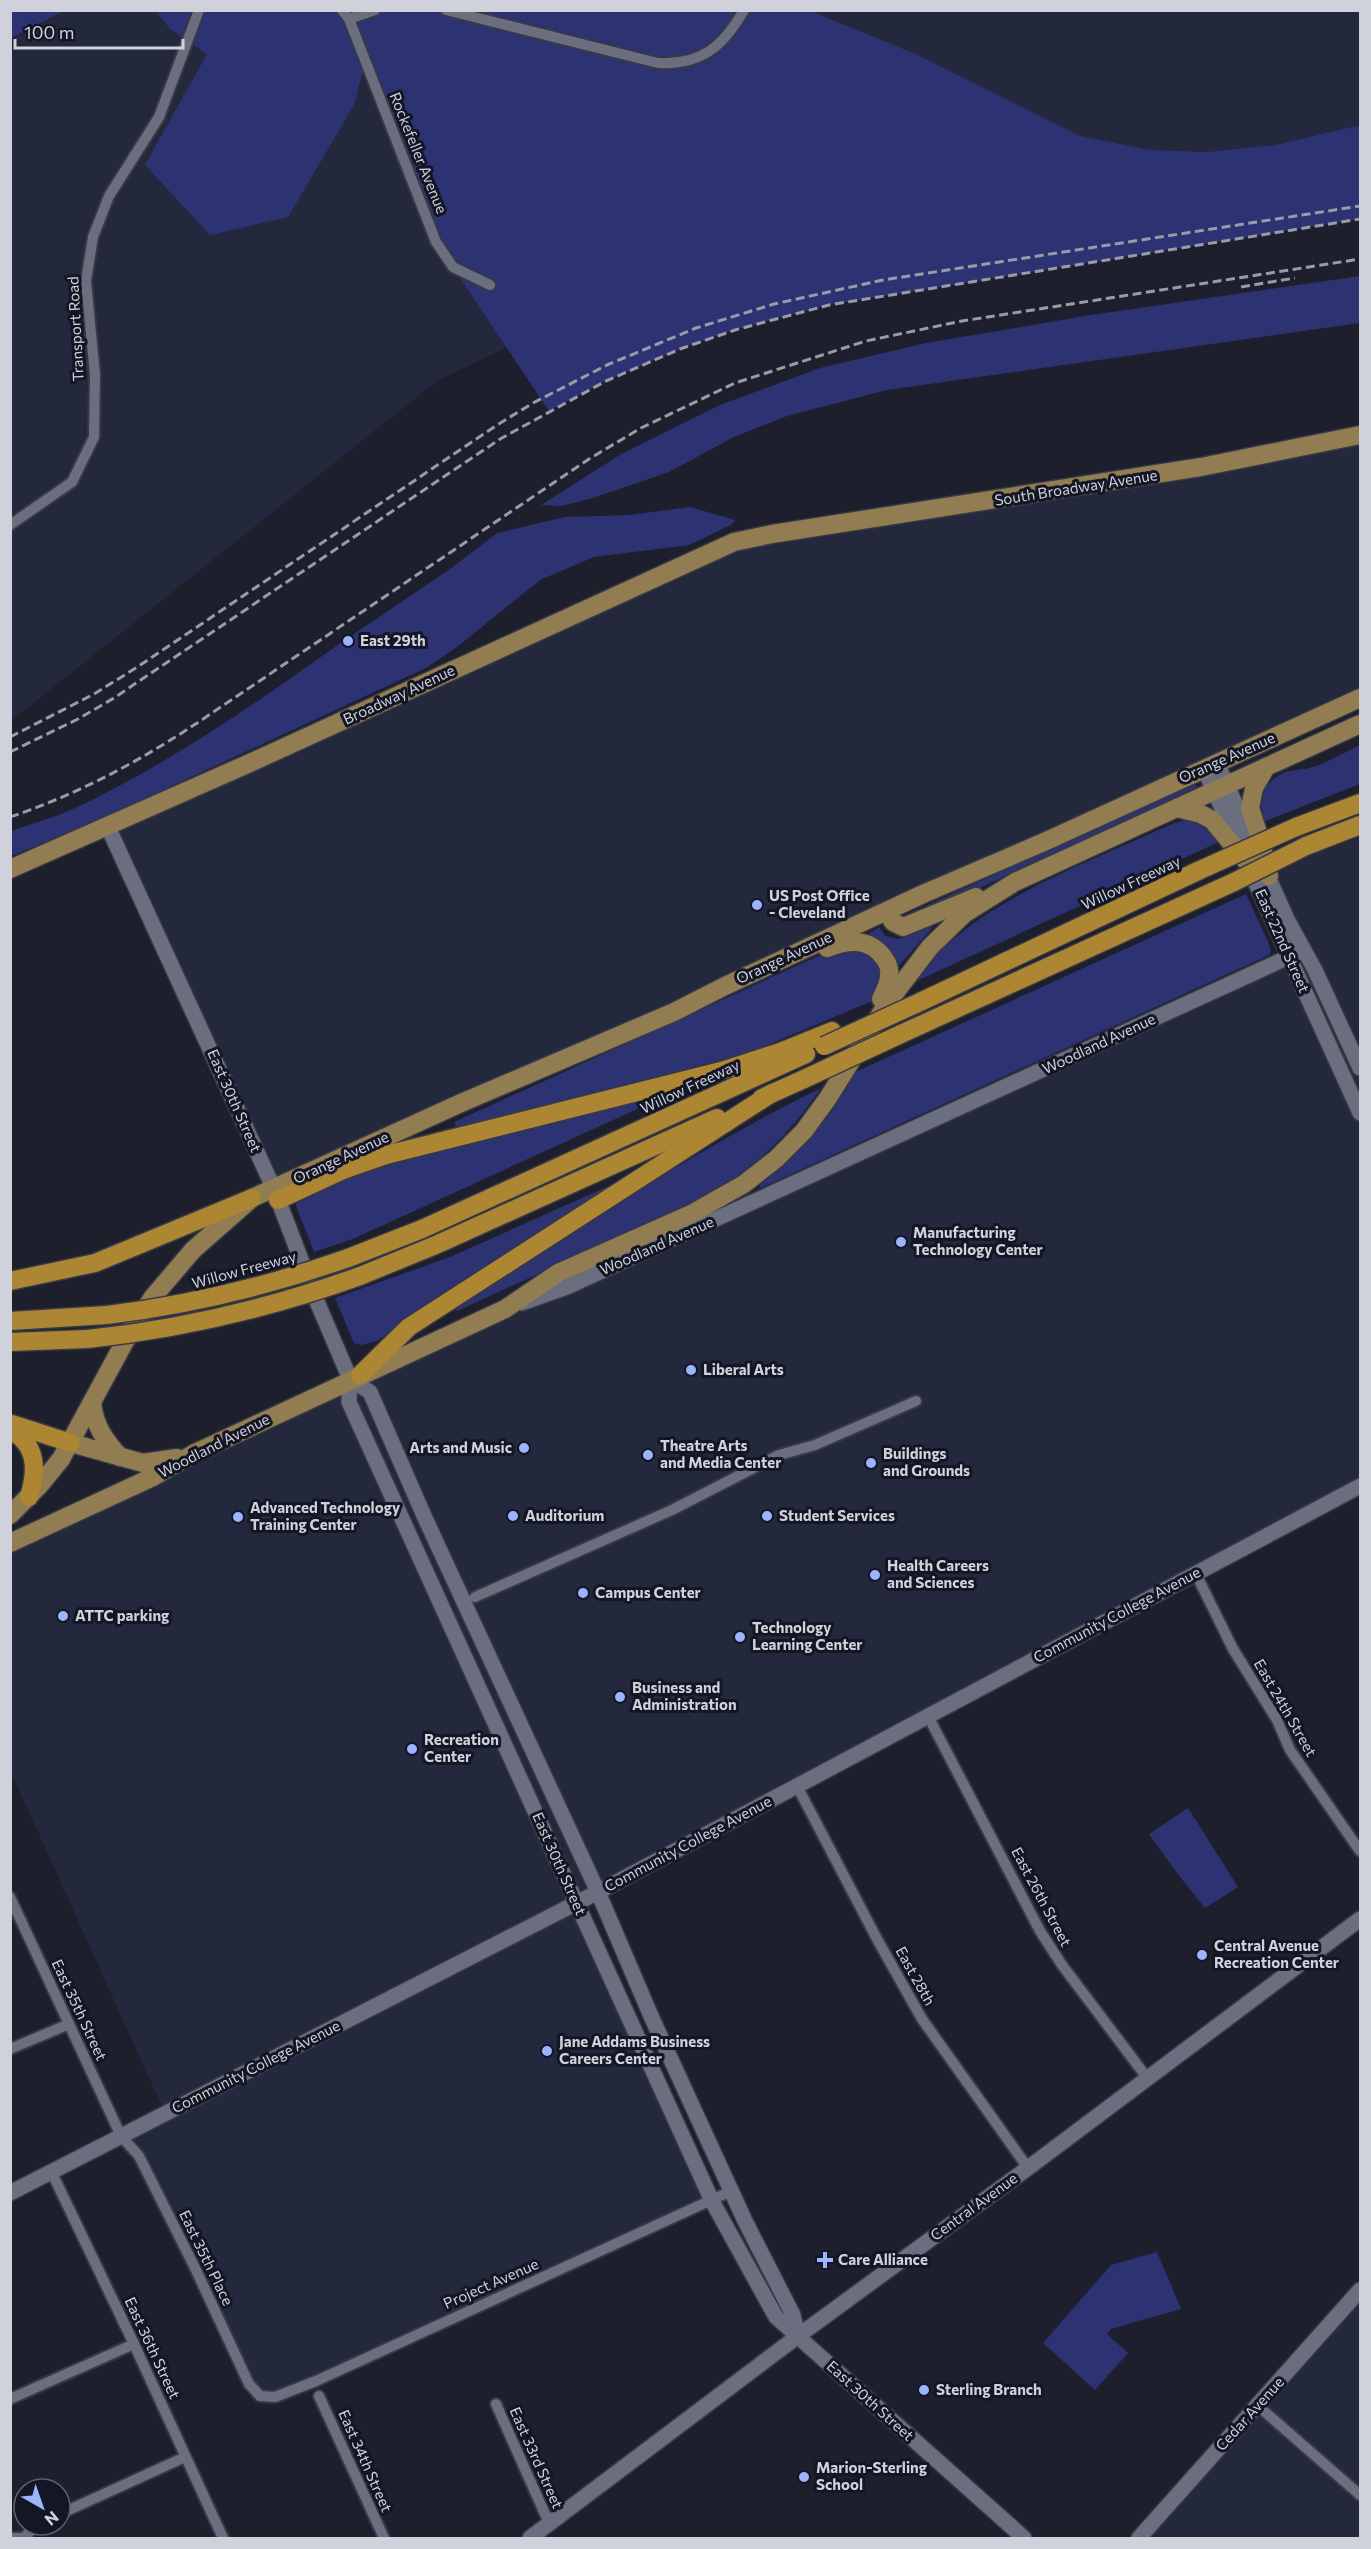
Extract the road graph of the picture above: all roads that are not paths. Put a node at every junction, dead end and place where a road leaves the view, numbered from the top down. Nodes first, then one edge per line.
1 (199, 10) edge
2 (375, 10) edge
3 (446, 10) edge
4 (744, 10) edge
5 (345, 15) edge
6 (490, 285) dead end
7 (1360, 435) edge
8 (10, 525) edge
9 (791, 531) joint
10 (1360, 698) edge
11 (1360, 724) edge
12 (1211, 766) junction
13 (1266, 767) junction
14 (1221, 788) junction
15 (1360, 803) edge
16 (1176, 808) junction
17 (1360, 825) edge
18 (108, 827) junction
19 (1360, 837) edge
20 (1308, 850) junction
21 (1247, 862) junction
22 (10, 869) edge
23 (1269, 876) junction
24 (1015, 882) junction
25 (887, 911) junction
26 (1304, 950) junction
27 (1289, 957) junction
28 (674, 1012) junction
29 (828, 1038) junction
30 (856, 1050) junction
31 (1360, 1068) edge
32 (772, 1093) junction
33 (1360, 1113) edge
34 (276, 1194) junction
35 (252, 1198) junction
36 (221, 1228) junction
37 (10, 1281) edge
38 (505, 1309) junction
39 (10, 1321) edge
40 (10, 1342) edge
41 (355, 1377) junction
42 (916, 1401) dead end
43 (92, 1402) junction
44 (10, 1424) edge
45 (10, 1430) edge
46 (71, 1443) junction
47 (193, 1454) junction
48 (120, 1457) junction
49 (1360, 1486) edge
50 (29, 1497) junction
51 (10, 1515) edge
52 (10, 1543) edge
53 (1196, 1572) junction
54 (475, 1597) dead end
55 (928, 1716) junction
56 (797, 1786) junction
57 (1360, 1851) edge
58 (598, 1892) junction
59 (10, 1897) edge
60 (576, 1903) junction
61 (13, 1911) edge
62 (1360, 1919) edge
63 (69, 2024) junction
64 (10, 2049) edge
65 (1148, 2079) junction
66 (121, 2136) junction
67 (1028, 2168) junction
68 (51, 2171) junction
69 (731, 2191) junction
70 (10, 2193) edge
71 (712, 2201) junction
72 (1360, 2290) edge
73 (798, 2336) junction
74 (134, 2344) junction
75 (260, 2396) joint
76 (319, 2396) dead end
77 (10, 2399) edge
78 (496, 2404) dead end
79 (1257, 2405) junction
80 (185, 2457) junction
81 (1360, 2495) edge
82 (72, 2509) edge
83 (549, 2523) junction
84 (10, 2538) edge
85 (25, 2538) edge
86 (223, 2538) edge
87 (384, 2538) edge
88 (530, 2538) edge
89 (1024, 2538) edge
90 (1139, 2538) edge

1 - 8 street, Transport Road
2 - 5 street
3 - 4 street
5 - 6 street, Rockefeller Avenue
7 - 9 main road, South Broadway Avenue
9 - 18 main road, Broadway Avenue
10 - 12 main road, Orange Avenue
11 - 13 main road, Orange Avenue
12 - 14 street, East 22nd Street
12 - 25 main road, Orange Avenue
13 - 14 main road, Orange Avenue
13 - 23 main road
14 - 16 main road, Orange Avenue
14 - 21 street, East 22nd Street
14 - 23 street, East 22nd Street
15 - 29 highway, Willow Freeway, bridge
16 - 21 main road
16 - 24 main road, Orange Avenue
17 - 20 highway
18 - 22 main road, Broadway Avenue
18 - 34 street, East 30th Street
19 - 20 highway
20 - 32 highway, bridge
21 - 27 street, East 22nd Street
23 - 26 street, East 22nd Street
24 - 25 main road
24 - 30 main road, Orange Avenue
25 - 28 main road, Orange Avenue
26 - 27 street, Woodland Avenue
26 - 31 street, East 22nd Street
27 - 33 street, East 22nd Street
27 - 38 street, Woodland Avenue
28 - 30 main road
28 - 34 main road, Orange Avenue
29 - 34 highway
29 - 39 highway, Willow Freeway, bridge
30 - 38 main road, Orange Avenue
32 - 40 highway, bridge
32 - 41 highway
34 - 35 main road
34 - 36 main road
34 - 41 street, East 30th Street
35 - 36 main road
35 - 37 highway
36 - 43 main road
38 - 41 main road, Woodland Avenue
41 - 47 main road, Woodland Avenue
41 - 58 street, East 30th Street
41 - 60 street, East 30th Street
42 - 54 street
43 - 46 main road
43 - 48 main road
44 - 46 highway
45 - 50 highway
46 - 48 main road
46 - 50 main road
47 - 48 main road
47 - 52 main road, Woodland Avenue
49 - 53 street, Community College Avenue
50 - 51 main road
53 - 55 street, Community College Avenue
53 - 57 street, East 24th Street
55 - 56 street, Community College Avenue
55 - 65 street, East 26th Street
56 - 58 street, Community College Avenue
56 - 67 street, East 28th
58 - 60 street, Community College Avenue
58 - 69 street, East 30th Street
59 - 61 street, East 35th Street
60 - 66 street, Community College Avenue
60 - 71 street, East 30th Street
61 - 63 street, East 35th Street
62 - 65 street, Central Avenue
63 - 64 street
63 - 66 street, East 35th Street
65 - 67 street, Central Avenue
66 - 68 street, Community College Avenue
66 - 75 street, East 35th Place
67 - 73 street, Central Avenue
68 - 70 street, Community College Avenue
68 - 74 street, East 36th Street
69 - 71 street, Project Avenue
69 - 73 street, East 30th Street
71 - 73 street, East 30th Street
71 - 75 street, Project Avenue
72 - 79 street, Cedar Avenue
73 - 83 street, Central Avenue
73 - 89 street, East 30th Street
74 - 77 street
74 - 80 street, East 36th Street
76 - 87 street, East 34th Street
78 - 83 street, East 33rd Street
79 - 81 street
79 - 90 street, Cedar Avenue
80 - 82 street
80 - 86 street, East 36th Street
83 - 88 street, Central Avenue
84 - 85 street

